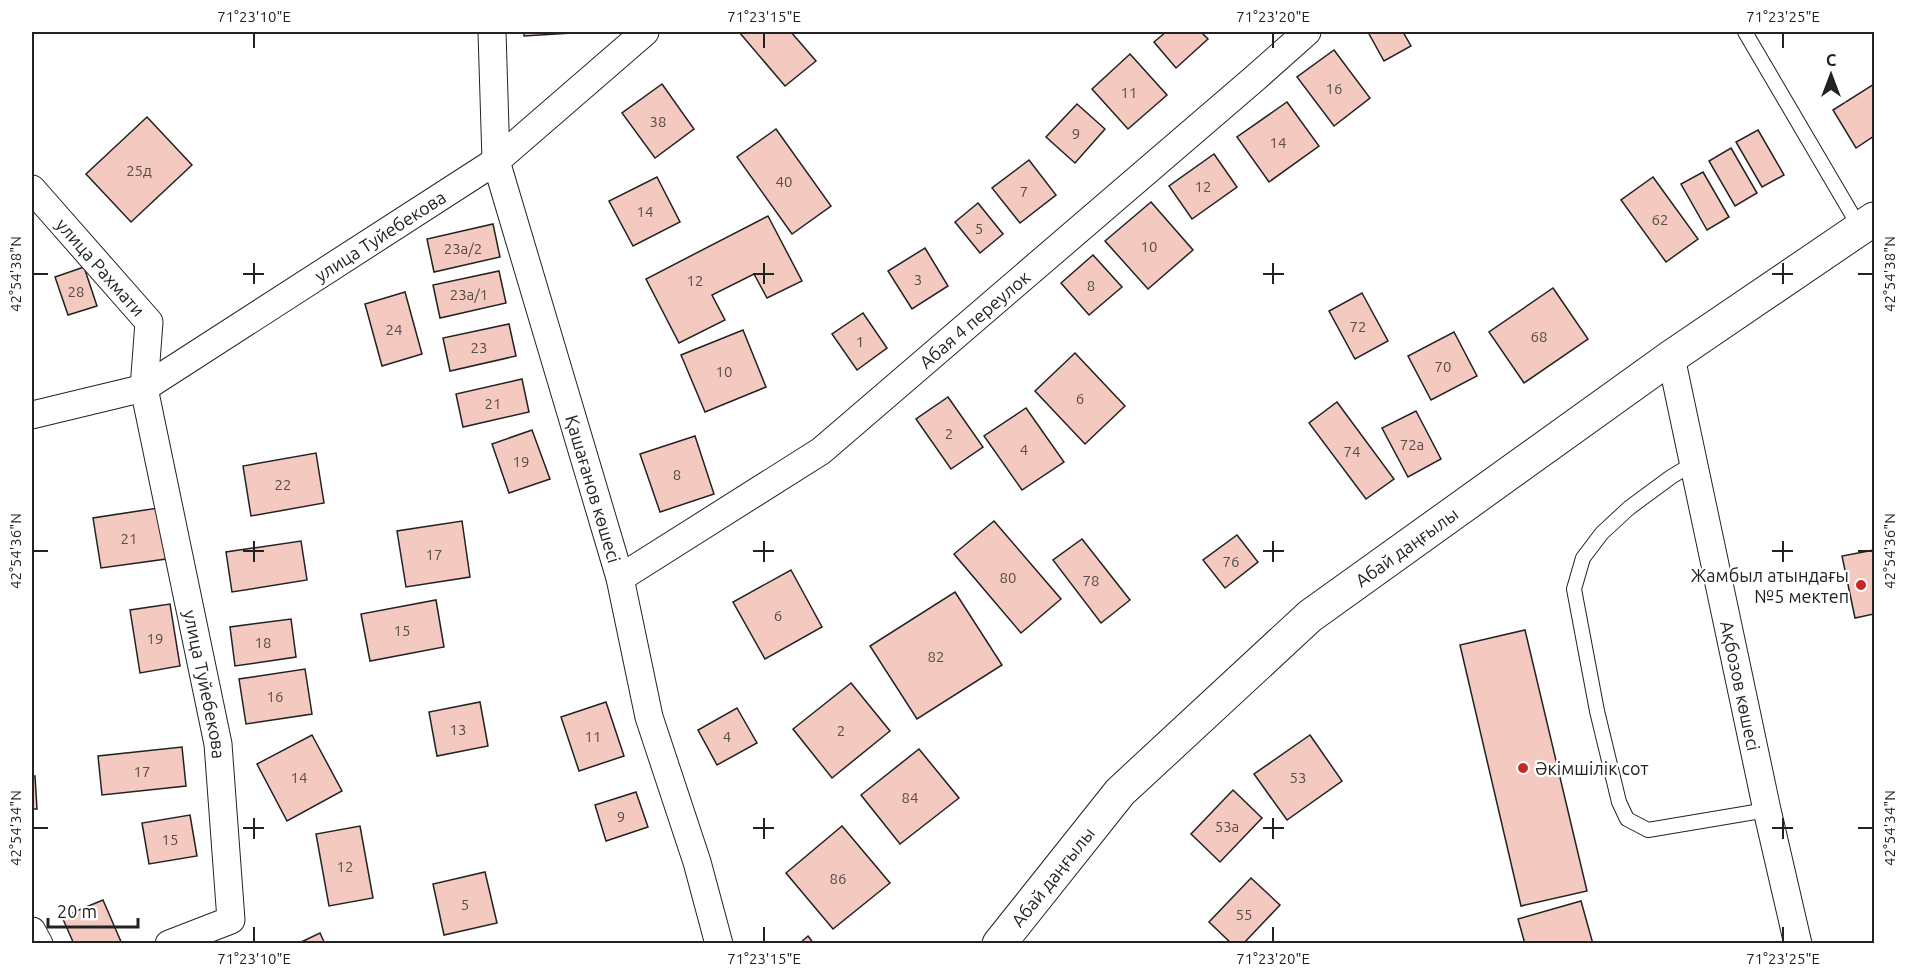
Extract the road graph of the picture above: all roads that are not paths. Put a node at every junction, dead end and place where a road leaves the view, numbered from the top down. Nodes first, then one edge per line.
1 (492, 32) edge
2 (645, 32) edge
3 (1307, 32) edge
4 (1745, 32) edge
5 (496, 161) junction
6 (32, 189) edge
7 (1867, 223) edge
8 (1671, 357) junction
9 (144, 388) junction
10 (32, 415) edge
11 (1694, 463) junction
12 (620, 578) junction
13 (1767, 810) junction
14 (32, 931) edge
15 (39, 944) edge
16 (169, 944) edge
17 (720, 944) edge
18 (999, 944) edge
19 (1798, 944) edge

1 - 5 street, Қашағанов көшесі
2 - 5 street, улица Туйебекова
3 - 12 street, Абая 4 переулок
4 - 7 lane
5 - 9 street, улица Туйебекова
5 - 12 street, Қашағанов көшесі
6 - 9 street, улица Рахмати
7 - 8 main road, Абай даңғылы
8 - 11 street, Ақбозов көшесі
8 - 18 main road, Абай даңғылы
9 - 10 street, улица Туйебекова
9 - 16 street, улица Туйебекова
11 - 13 street, Ақбозов көшесі
11 - 13 lane
12 - 17 street, Қашағанов көшесі
13 - 19 street, Ақбозов көшесі
14 - 15 street

